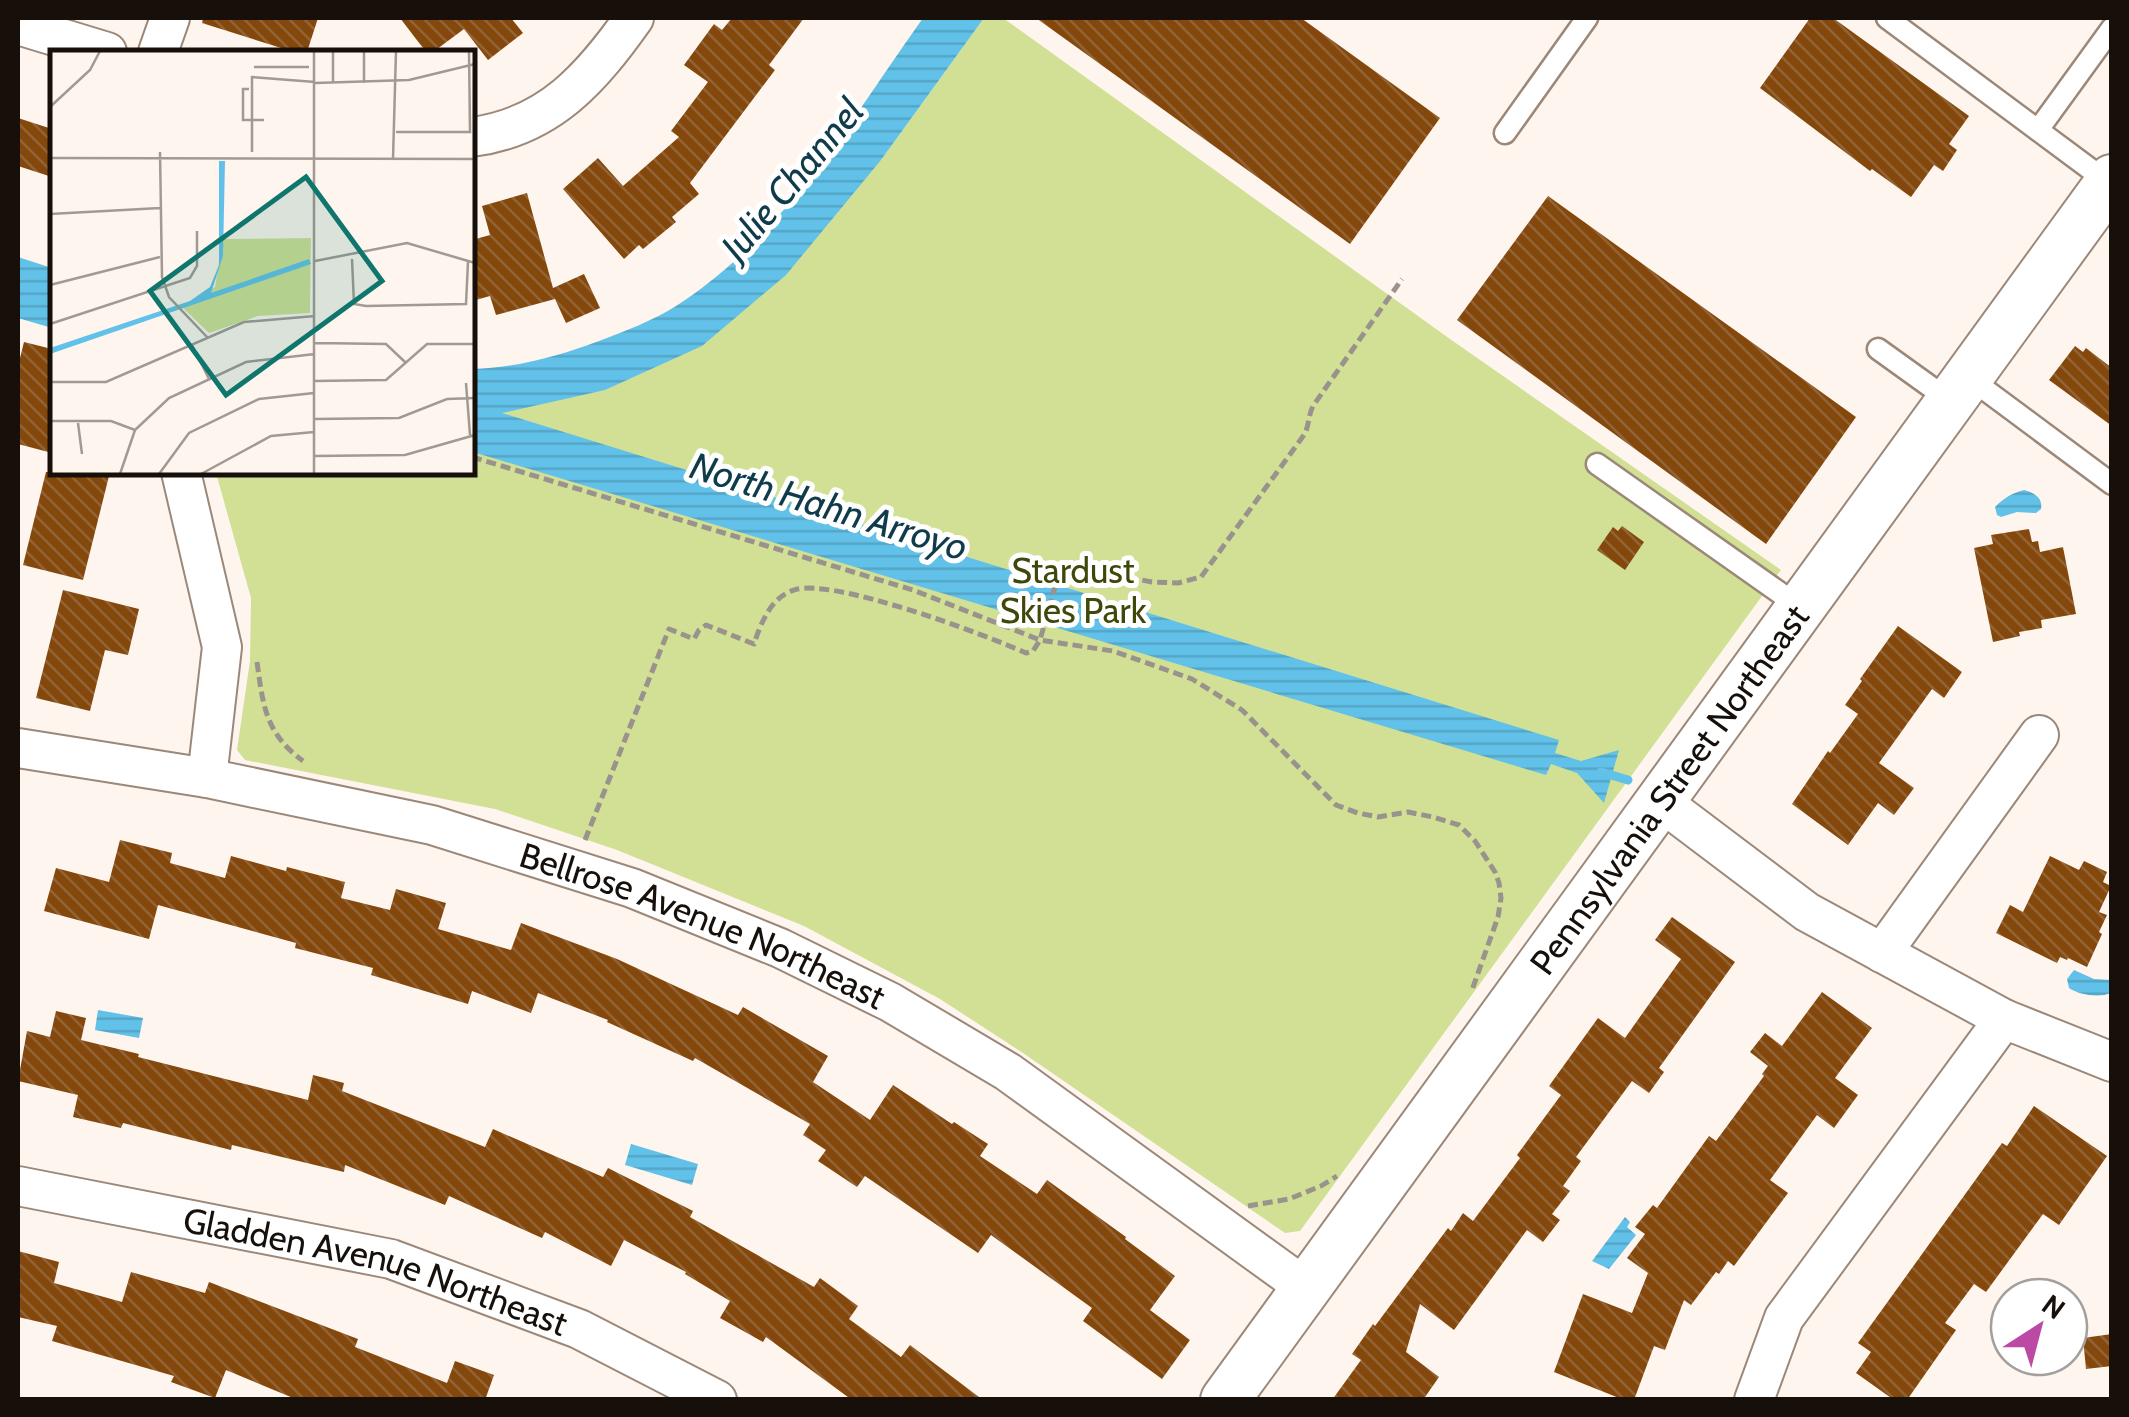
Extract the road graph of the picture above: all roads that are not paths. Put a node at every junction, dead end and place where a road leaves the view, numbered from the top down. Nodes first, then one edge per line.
1 (170, 18) edge
2 (634, 18) edge
3 (1588, 18) edge
4 (1887, 18) edge
5 (18, 25) edge
6 (2112, 28) edge
7 (100, 50) edge
8 (159, 50) edge
9 (2038, 130) junction
10 (1505, 133) dead end
11 (475, 137) edge
12 (2110, 181) edge
13 (1878, 349) dead end
14 (1958, 388) junction
15 (1597, 464) dead end
16 (182, 475) edge
17 (2112, 484) edge
18 (1800, 607) junction
19 (2039, 735) dead end
20 (19, 759) edge
21 (207, 778) junction
22 (1660, 801) junction
23 (1882, 953) junction
24 (2004, 1019) junction
25 (2112, 1062) edge
26 (18, 1186) edge
27 (1306, 1288) junction
28 (717, 1400) edge
29 (1225, 1400) edge
30 (1754, 1400) edge

1 - 8 street
2 - 11 street
3 - 10 lane
4 - 9 lane
5 - 7 street
6 - 9 lane
9 - 12 lane
12 - 14 street, Pennsylvania Street Northeast
13 - 14 lane
14 - 17 lane
14 - 18 street, Pennsylvania Street Northeast
15 - 18 lane
16 - 21 street
18 - 22 street, Pennsylvania Street Northeast
19 - 23 street
20 - 21 street, Bellrose Avenue Northeast
21 - 27 street, Bellrose Avenue Northeast
22 - 23 street
22 - 27 street, Pennsylvania Street Northeast
23 - 24 street
24 - 25 street
24 - 30 street
26 - 28 street, Gladden Avenue Northeast
27 - 29 street, Pennsylvania Street Northeast

